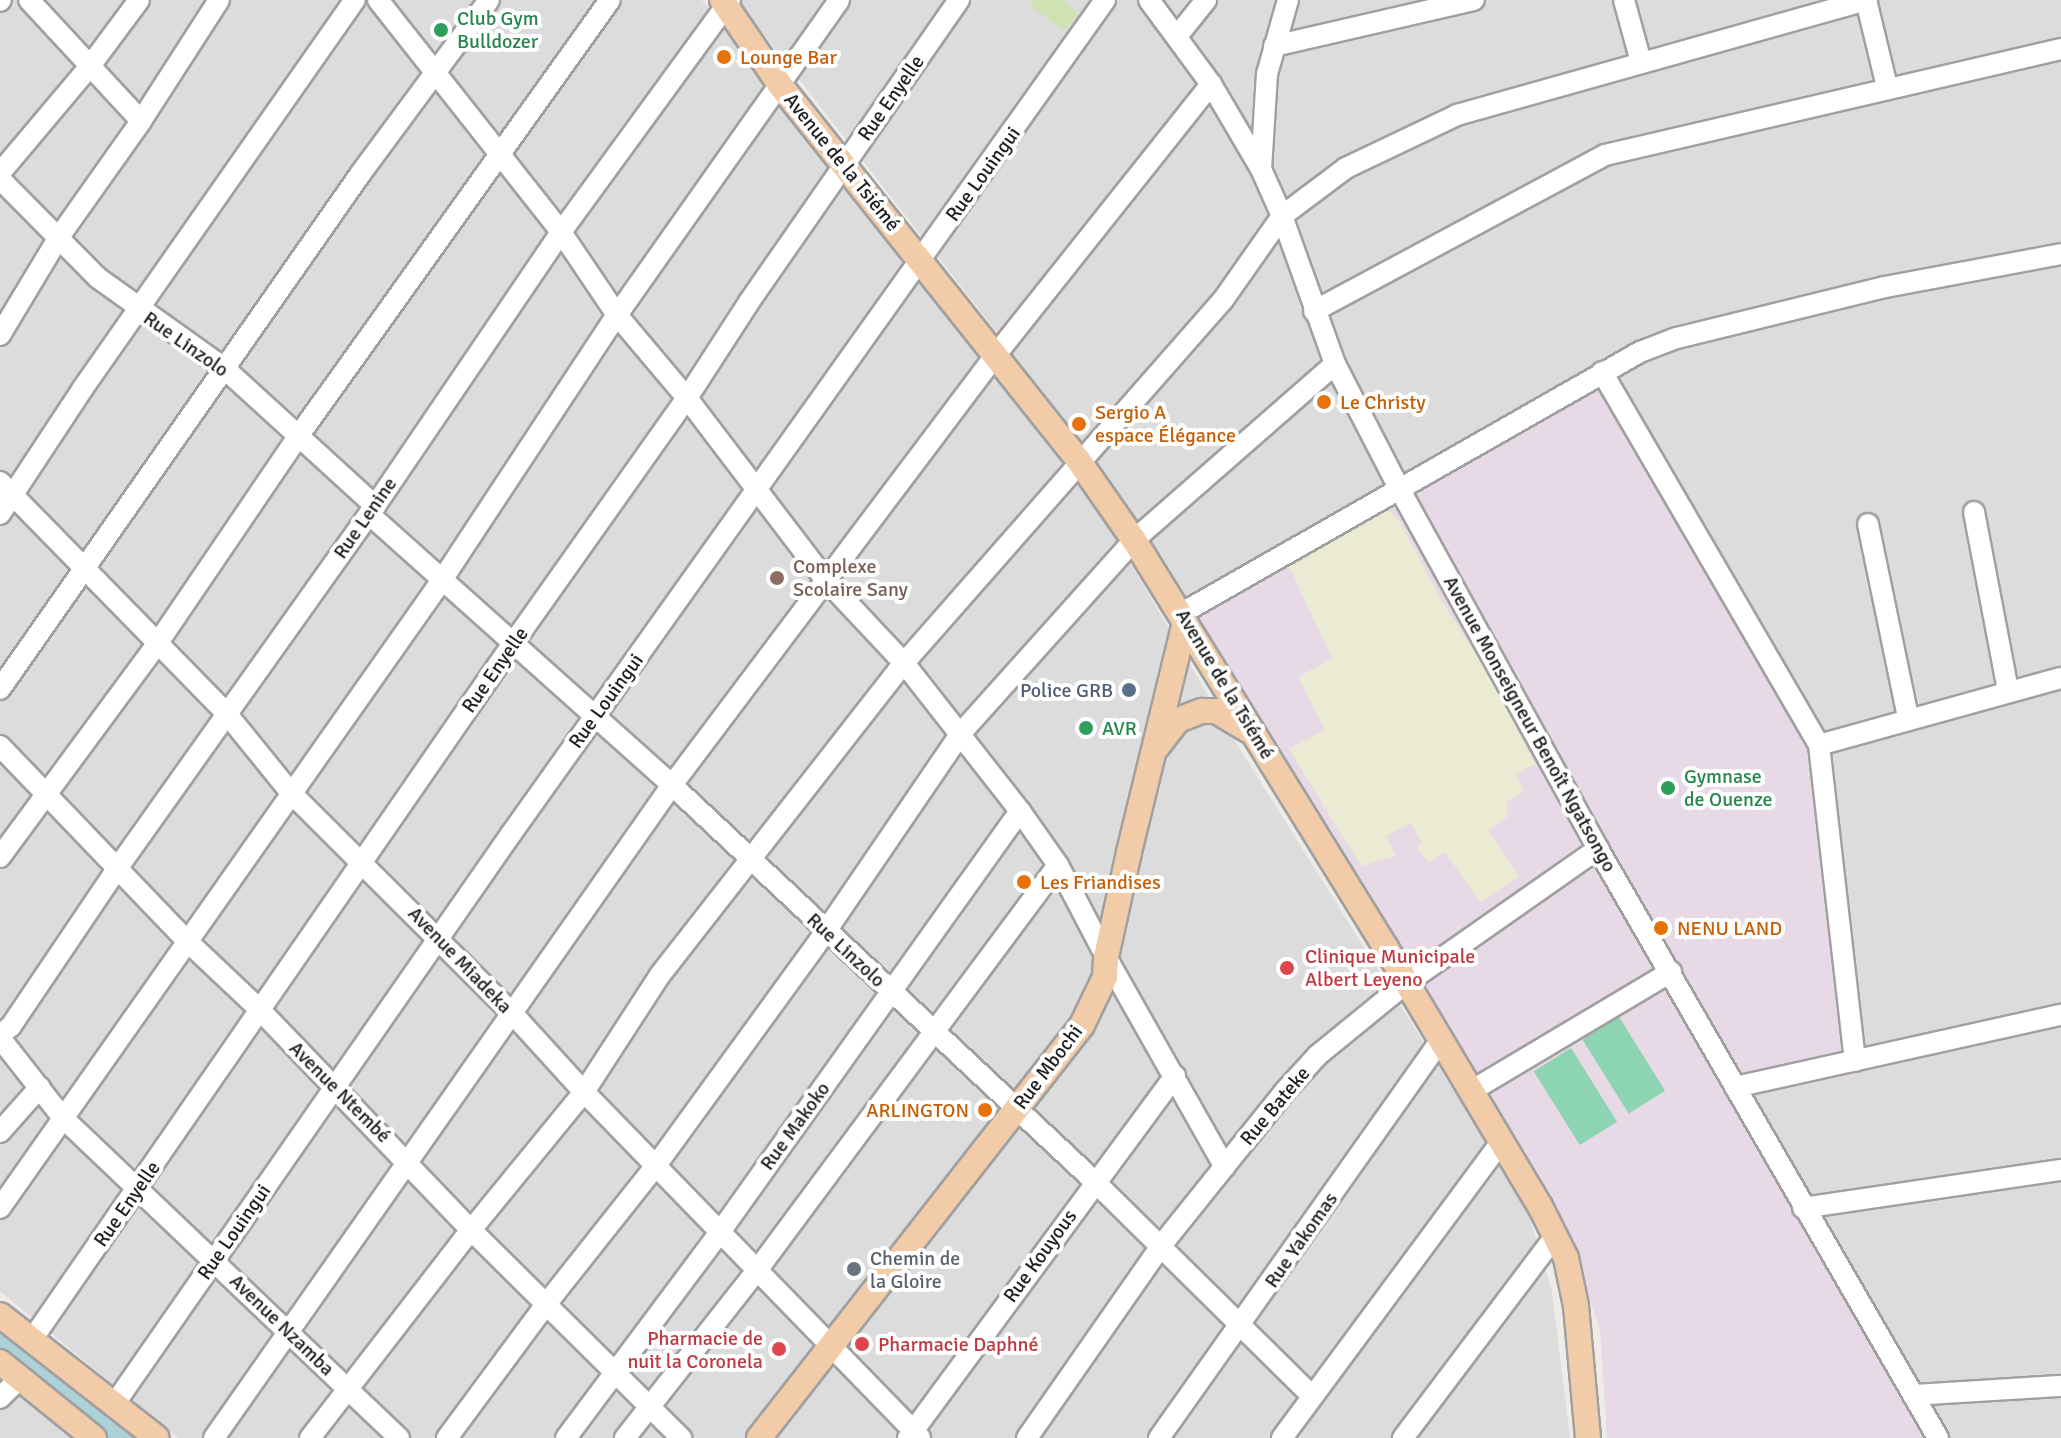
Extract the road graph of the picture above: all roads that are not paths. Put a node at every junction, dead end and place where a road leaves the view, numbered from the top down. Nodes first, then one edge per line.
1 (29, 0) edge
2 (139, 0) edge
3 (219, 0) edge
4 (355, 0) edge
5 (378, 0) edge
6 (489, 0) edge
7 (610, 0) edge
8 (839, 0) edge
9 (959, 0) edge
10 (1105, 0) edge
11 (1149, 0) edge
12 (1206, 0) edge
13 (1288, 0) edge
14 (1474, 0) edge
15 (1624, 0) edge
16 (1866, 0) edge
17 (726, 2) edge
18 (1447, 4) edge
19 (1178, 35) junction
20 (1274, 46) junction
21 (2061, 49) edge
22 (1641, 62) junction
23 (90, 66) junction
24 (436, 71) junction
25 (1211, 84) junction
26 (780, 85) junction
27 (1887, 87) junction
28 (141, 121) junction
29 (500, 153) junction
30 (845, 164) junction
31 (1261, 169) junction
32 (0, 176) edge
33 (1282, 216) junction
34 (561, 232) junction
35 (59, 237) junction
36 (2061, 254) edge
37 (920, 261) junction
38 (138, 311) junction
39 (1314, 311) junction
40 (617, 315) junction
41 (0, 335) edge
42 (994, 357) junction
43 (1335, 364) junction
44 (224, 368) junction
45 (1602, 372) junction
46 (687, 398) junction
47 (297, 438) junction
48 (1079, 461) junction
49 (6, 488) edge
50 (757, 489) junction
51 (1400, 490) junction
52 (372, 510) junction
53 (1974, 512) dead end
54 (0, 514) edge
55 (1868, 524) dead end
56 (1134, 540) junction
57 (85, 566) junction
58 (825, 579) junction
59 (442, 580) junction
60 (1184, 618) junction
61 (514, 642) junction
62 (157, 644) junction
63 (904, 663) junction
64 (2061, 678) edge
65 (0, 689) edge
66 (2008, 691) junction
67 (227, 714) junction
68 (594, 717) junction
69 (1908, 718) junction
70 (961, 733) junction
71 (1257, 737) junction
72 (1819, 745) junction
73 (0, 746) edge
74 (1151, 755) junction
75 (672, 785) junction
76 (47, 792) junction
77 (291, 793) junction
78 (1020, 811) junction
79 (1598, 849) junction
80 (0, 857) edge
81 (749, 859) junction
82 (363, 862) junction
83 (1058, 865) junction
84 (119, 866) junction
85 (826, 931) junction
86 (186, 940) junction
87 (439, 940) junction
88 (1106, 957) junction
89 (1671, 972) junction
90 (1405, 984) junction
91 (891, 992) junction
92 (259, 1009) junction
93 (511, 1012) junction
94 (2061, 1015) edge
95 (935, 1034) junction
96 (0, 1037) edge
97 (1441, 1040) junction
98 (1855, 1061) junction
99 (1175, 1076) junction
100 (40, 1087) junction
101 (1735, 1087) junction
102 (336, 1088) junction
103 (1471, 1091) junction
104 (584, 1092) junction
105 (1017, 1108) junction
106 (63, 1118) junction
107 (0, 1132) edge
108 (1501, 1142) junction
109 (409, 1161) junction
110 (657, 1164) junction
111 (1225, 1167) junction
112 (2061, 1170) edge
113 (1094, 1181) junction
114 (139, 1187) junction
115 (0, 1208) edge
116 (1803, 1208) junction
117 (471, 1230) junction
118 (720, 1232) junction
119 (1556, 1235) junction
120 (1160, 1247) junction
121 (215, 1259) junction
122 (758, 1269) junction
123 (547, 1303) junction
124 (0, 1315) edge
125 (1241, 1325) junction
126 (290, 1333) junction
127 (31, 1341) junction
128 (830, 1347) junction
129 (0, 1362) edge
130 (612, 1373) junction
131 (19, 1379) junction
132 (2061, 1386) edge
133 (348, 1388) junction
134 (1913, 1395) junction
135 (1312, 1396) junction
136 (0, 1398) edge
137 (113, 1406) junction
138 (649, 1406) junction
139 (914, 1436) edge
140 (94, 1438) edge
141 (157, 1438) edge
142 (214, 1438) edge
143 (310, 1438) edge
144 (399, 1438) edge
145 (447, 1438) edge
146 (566, 1438) edge
147 (625, 1438) edge
148 (681, 1438) edge
149 (759, 1438) edge
150 (1027, 1438) edge
151 (1159, 1438) edge
152 (1282, 1438) edge
153 (1403, 1438) edge
154 (1588, 1438) edge
155 (1938, 1438) edge

1 - 23 street
2 - 23 street
3 - 28 street
4 - 38 street
5 - 24 street
6 - 24 street
7 - 29 street
8 - 26 street
9 - 30 street, Rue Enyelle
10 - 37 street, Rue Louingui
11 - 19 street, Avenue Monseigneur Benoît Ngatsongo
12 - 19 street
13 - 20 street
14 - 18 street
15 - 22 street
16 - 22 street
16 - 27 street
17 - 26 main road, Avenue de la Tsiémé
17 - 34 street, Rue Lenine
18 - 20 street
19 - 25 street, Avenue Monseigneur Benoît Ngatsongo
20 - 31 street
21 - 27 street
22 - 33 street
23 - 28 street
23 - 32 street
24 - 29 street
24 - 44 street
25 - 31 street, Avenue Monseigneur Benoît Ngatsongo
25 - 42 street
26 - 30 main road, Avenue de la Tsiémé
26 - 40 street
27 - 39 street
28 - 35 street
29 - 34 street
29 - 47 street
30 - 37 main road, Avenue de la Tsiémé
30 - 46 street, Rue Enyelle
31 - 33 street, Avenue Monseigneur Benoît Ngatsongo
32 - 35 street, Rue Linzolo
33 - 39 street, Avenue Monseigneur Benoît Ngatsongo
33 - 48 street
34 - 40 street
34 - 52 street, Rue Lenine
35 - 38 street, Rue Linzolo
35 - 41 street
36 - 45 street
37 - 42 main road, Avenue de la Tsiémé
37 - 50 street, Rue Louingui
38 - 44 street, Rue Linzolo
38 - 49 street
39 - 43 street, Avenue Monseigneur Benoît Ngatsongo
40 - 46 street
40 - 59 street
42 - 48 main road, Avenue de la Tsiémé
42 - 58 street
43 - 51 street, Avenue Monseigneur Benoît Ngatsongo
43 - 56 street
44 - 47 street, Rue Linzolo
44 - 57 street
45 - 51 street
45 - 72 street
46 - 50 street
46 - 61 street, Rue Enyelle
47 - 52 street, Rue Linzolo
47 - 62 street
48 - 56 main road, Avenue de la Tsiémé
48 - 63 street
49 - 54 street
49 - 57 street, Avenue Miadeka
50 - 58 street
50 - 68 street, Rue Louingui
51 - 60 street
51 - 79 street, Avenue Monseigneur Benoît Ngatsongo
52 - 59 street, Rue Linzolo
52 - 67 street, Rue Lenine
53 - 66 street
55 - 69 street
56 - 60 main road, Avenue de la Tsiémé
56 - 70 street
57 - 62 street, Avenue Miadeka
57 - 65 street
58 - 63 street
58 - 75 street
59 - 61 street, Rue Linzolo
59 - 77 street
60 - 71 main road, Avenue de la Tsiémé
60 - 74 main road, Rue Mbochi
61 - 68 street, Rue Linzolo
61 - 82 street, Rue Enyelle
62 - 67 street, Avenue Miadeka
62 - 76 street
63 - 70 street
63 - 81 street
64 - 66 street
66 - 69 street
67 - 77 street, Avenue Miadeka
67 - 84 street, Rue Lenine
68 - 75 street, Rue Linzolo
68 - 87 street, Rue Louingui
69 - 72 street
70 - 78 street
70 - 85 street
71 - 74 main road
71 - 90 main road, Avenue de la Tsiémé
72 - 98 street
73 - 76 street, Avenue Ntembé
74 - 88 main road, Rue Mbochi
75 - 81 street, Rue Linzolo
75 - 93 street
76 - 80 street
76 - 84 street, Avenue Ntembé
77 - 82 street, Avenue Miadeka
77 - 86 street
78 - 83 street
78 - 91 street, Rue Makoko
79 - 89 street, Avenue Monseigneur Benoît Ngatsongo
79 - 90 street, Rue Bateke
81 - 85 street, Rue Linzolo
81 - 104 street
82 - 87 street, Avenue Miadeka
82 - 92 street, Rue Enyelle
83 - 88 street
83 - 95 street
84 - 86 street, Avenue Ntembé
84 - 96 street, Rue Lenine
85 - 91 street, Rue Linzolo
85 - 110 street
86 - 92 street, Avenue Ntembé
86 - 106 street
87 - 93 street, Avenue Miadeka
87 - 102 street, Rue Louingui
88 - 99 street
88 - 105 main road, Rue Mbochi
89 - 101 street, Avenue Monseigneur Benoît Ngatsongo
89 - 103 street
90 - 97 main road, Avenue de la Tsiémé
90 - 111 street, Rue Bateke
91 - 95 street, Rue Linzolo
91 - 118 street, Rue Makoko
92 - 102 street, Avenue Ntembé
92 - 114 street, Rue Enyelle
93 - 104 street, Avenue Miadeka
93 - 109 street
94 - 98 street
95 - 105 street, Rue Linzolo
95 - 122 street
96 - 100 street, Avenue Nzamba
97 - 103 main road, Avenue de la Tsiémé
97 - 125 street, Rue Yakomas
98 - 101 street
99 - 111 street
99 - 113 street, Rue Kouyous
100 - 106 street, Avenue Nzamba
100 - 107 street
101 - 116 street, Avenue Monseigneur Benoît Ngatsongo
102 - 109 street, Avenue Ntembé
102 - 121 street, Rue Louingui
103 - 108 main road, Avenue de la Tsiémé
104 - 110 street, Avenue Miadeka
104 - 117 street
105 - 113 street, Rue Linzolo
105 - 128 main road, Rue Mbochi
106 - 114 street, Avenue Nzamba
106 - 115 street
108 - 119 main road, Avenue de la Tsiémé
108 - 135 street
109 - 117 street, Avenue Ntembé
109 - 126 street
110 - 118 street, Avenue Miadeka
110 - 123 street
111 - 120 street, Rue Bateke
112 - 116 street
113 - 120 street, Rue Linzolo
113 - 139 street, Rue Kouyous
114 - 121 street, Avenue Nzamba
114 - 127 street, Rue Enyelle
116 - 134 street, Avenue Monseigneur Benoît Ngatsongo
117 - 123 street, Avenue Ntembé
117 - 133 street
118 - 122 street, Avenue Miadeka
118 - 130 street, Rue Makoko
119 - 153 street
119 - 154 main road, Avenue de la Tsiémé
120 - 125 street, Rue Linzolo
120 - 150 street, Rue Bateke
121 - 126 street, Avenue Nzamba
121 - 137 street, Rue Louingui
122 - 128 street, Avenue Miadeka
122 - 138 street
123 - 130 street, Avenue Ntembé
123 - 145 street
124 - 127 main road
125 - 135 street, Rue Linzolo
125 - 151 street, Rue Yakomas
126 - 133 street, Avenue Nzamba
126 - 142 street
127 - 137 main road
128 - 139 street, Avenue Miadeka
128 - 149 main road, Rue Mbochi
129 - 131 main road
130 - 138 street, Avenue Ntembé
130 - 146 street, Rue Makoko
131 - 136 street
131 - 140 main road
132 - 134 street
133 - 143 street
133 - 144 street, Avenue Nzamba
134 - 155 street, Avenue Monseigneur Benoît Ngatsongo
135 - 152 street
137 - 141 main road
138 - 147 street
138 - 148 street, Avenue Ntembé

